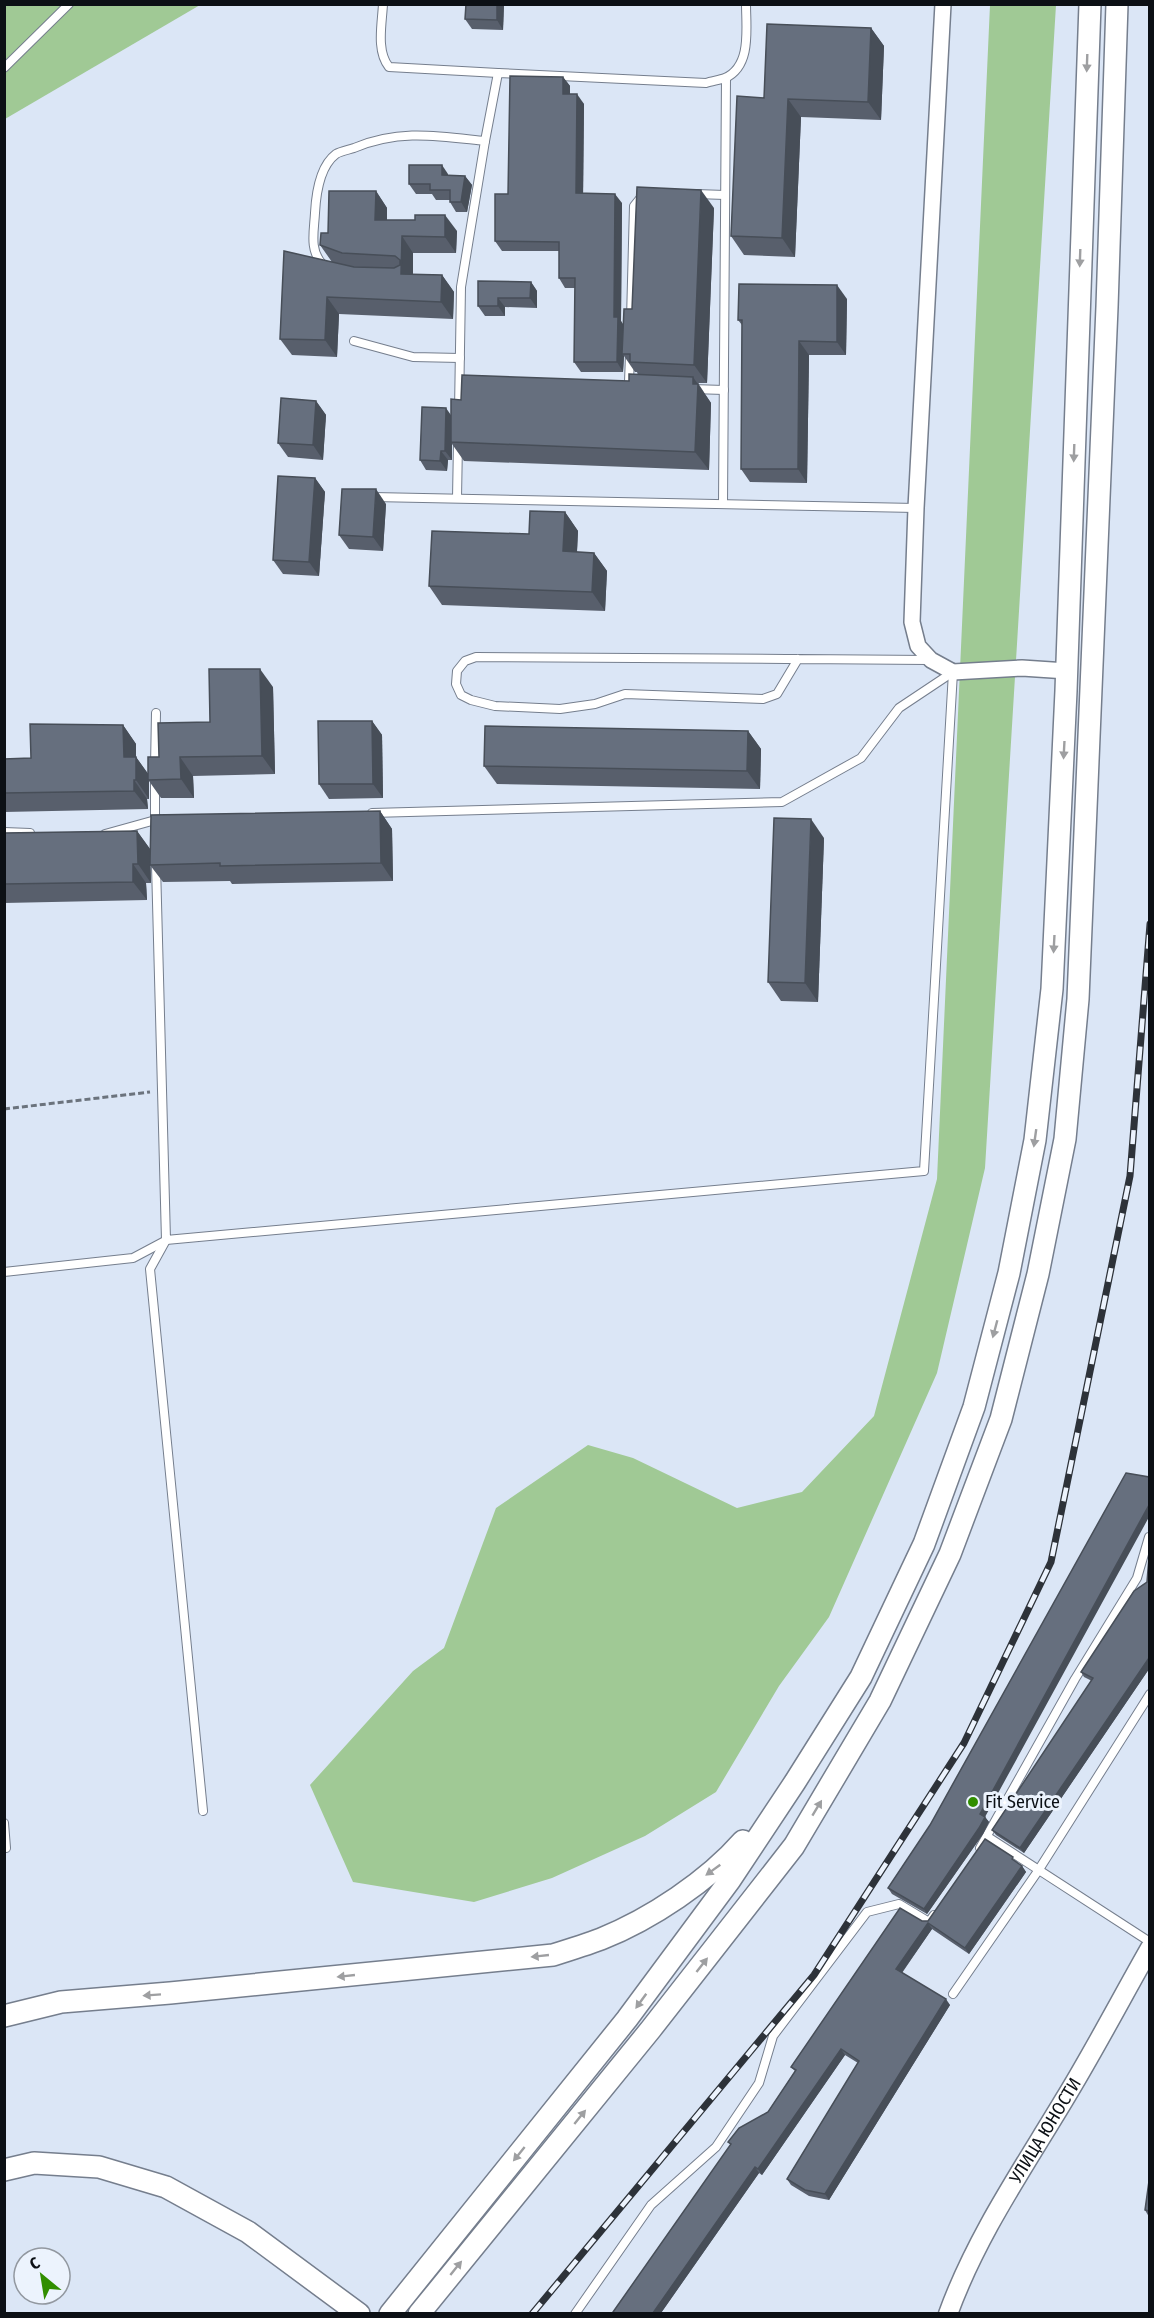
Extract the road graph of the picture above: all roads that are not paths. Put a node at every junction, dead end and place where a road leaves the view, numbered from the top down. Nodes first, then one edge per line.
1 (69, 4) edge
2 (383, 4) edge
3 (746, 4) edge
4 (943, 4) edge
5 (1090, 4) edge
6 (1117, 4) edge
7 (4, 68) edge
8 (498, 73) junction
9 (726, 78) junction
10 (484, 141) junction
11 (692, 193) edge
12 (650, 194) edge
13 (725, 195) junction
14 (334, 271) edge
15 (631, 330) edge
16 (354, 341) dead end
17 (631, 342) edge
18 (460, 358) junction
19 (459, 380) junction
20 (471, 381) edge
21 (618, 386) edge
22 (629, 387) junction
23 (641, 387) edge
24 (688, 388) edge
25 (724, 390) junction
26 (459, 416) edge
27 (458, 440) edge
28 (365, 497) edge
29 (457, 498) junction
30 (723, 504) junction
31 (916, 508) junction
32 (798, 659) junction
33 (931, 660) junction
34 (1067, 671) junction
35 (953, 672) junction
36 (156, 713) dead end
37 (368, 813) edge
38 (155, 819) junction
39 (166, 819) edge
40 (155, 831) edge
41 (4, 832) edge
42 (38, 834) edge
43 (93, 837) edge
44 (156, 854) edge
45 (166, 1240) junction
46 (4, 1272) edge
47 (1149, 1537) edge
48 (1149, 1694) edge
49 (795, 1782) junction
50 (203, 1811) dead end
51 (4, 1823) edge
52 (988, 1837) junction
53 (6, 1848) dead end
54 (976, 1855) edge
55 (1038, 1871) junction
56 (938, 1909) edge
57 (1149, 1942) edge
58 (1149, 1948) edge
59 (953, 1994) dead end
60 (4, 2016) edge
61 (4, 2170) edge
62 (359, 2313) edge
63 (390, 2313) edge
64 (419, 2313) edge
65 (575, 2313) edge
66 (948, 2313) edge

1 - 7 lane
2 - 8 lane
3 - 9 lane
4 - 31 street
5 -> 34 main road
64 -> 6 main road
8 - 9 lane
8 - 10 lane
9 - 13 lane
10 - 14 lane
10 - 18 lane
11 - 13 lane
12 - 15 lane
13 - 25 lane
16 - 18 lane
17 - 22 lane
18 - 19 lane
19 - 20 lane
19 - 26 lane
21 - 22 lane
22 - 23 lane
24 - 25 lane
25 - 30 lane
27 - 29 lane
28 - 29 lane
29 - 30 lane
30 - 31 lane
31 - 33 street
32 - 32 lane
32 - 33 lane
33 - 35 street
34 - 35 street
34 -> 49 main road
35 - 37 lane
35 - 45 lane
36 - 38 lane
38 - 39 lane
38 - 40 lane
38 - 43 lane
41 - 42 lane
44 - 45 lane
45 - 46 lane
45 - 50 lane
47 - 52 lane
48 - 55 lane
49 -> 60 main road
49 -> 63 main road
51 - 53 lane
52 - 54 lane
52 - 55 lane
55 - 57 lane
55 - 59 lane
56 - 65 lane
58 - 66 street, УЛИЦА ЮНОСТИ
61 - 62 main road

